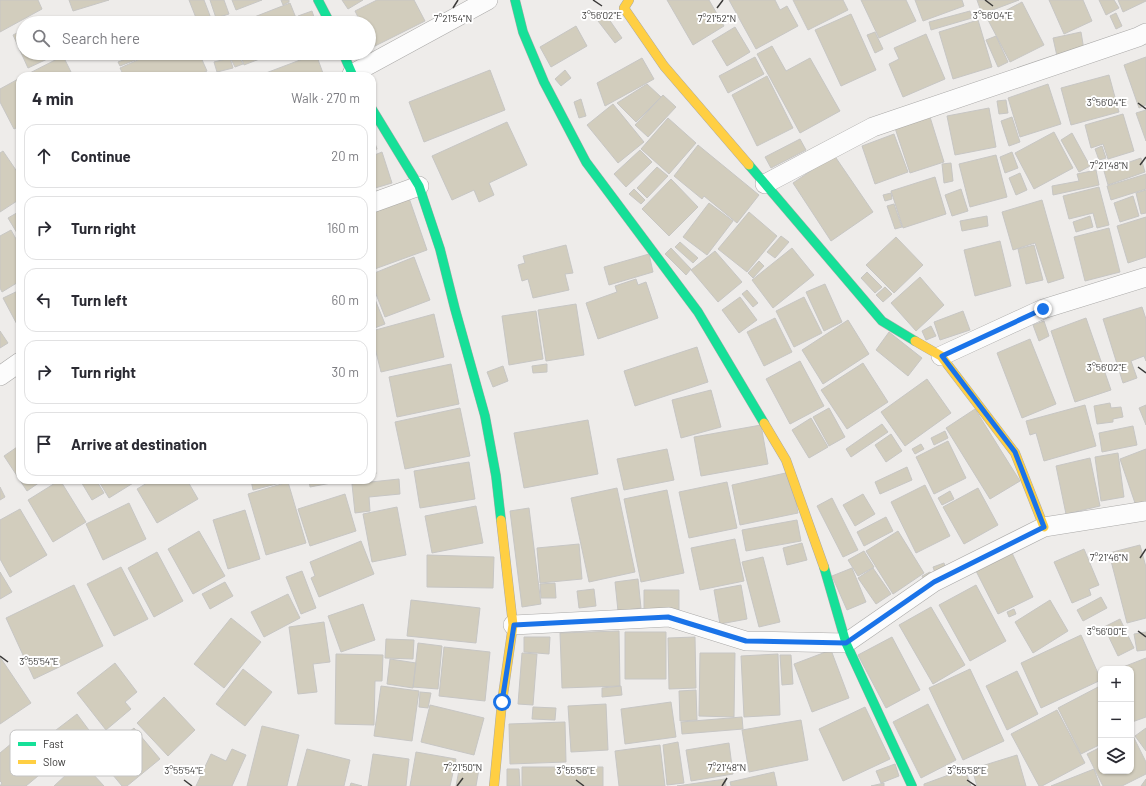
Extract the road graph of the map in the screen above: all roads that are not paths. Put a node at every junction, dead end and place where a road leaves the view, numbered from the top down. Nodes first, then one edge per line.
1 (318, 0) edge
2 (488, 0) edge
3 (515, 0) edge
4 (629, 0) edge
5 (326, 16) edge
6 (1146, 34) edge
7 (346, 60) edge
8 (351, 72) edge
9 (357, 72) edge
10 (376, 116) edge
11 (765, 184) junction
12 (419, 186) junction
13 (376, 202) edge
14 (1146, 277) edge
15 (942, 356) junction
16 (16, 365) edge
17 (0, 376) edge
18 (1146, 511) edge
19 (1044, 527) junction
20 (514, 625) junction
21 (846, 643) junction
22 (494, 786) edge
23 (912, 786) edge

1 - 5 street
2 - 9 street
3 - 21 street
4 - 11 street
6 - 11 street
7 - 8 street
10 - 12 street
11 - 15 street
12 - 13 street
12 - 20 street
14 - 15 street
15 - 19 street
16 - 17 street
18 - 19 street
19 - 21 street
20 - 21 street
20 - 22 street
21 - 23 street

